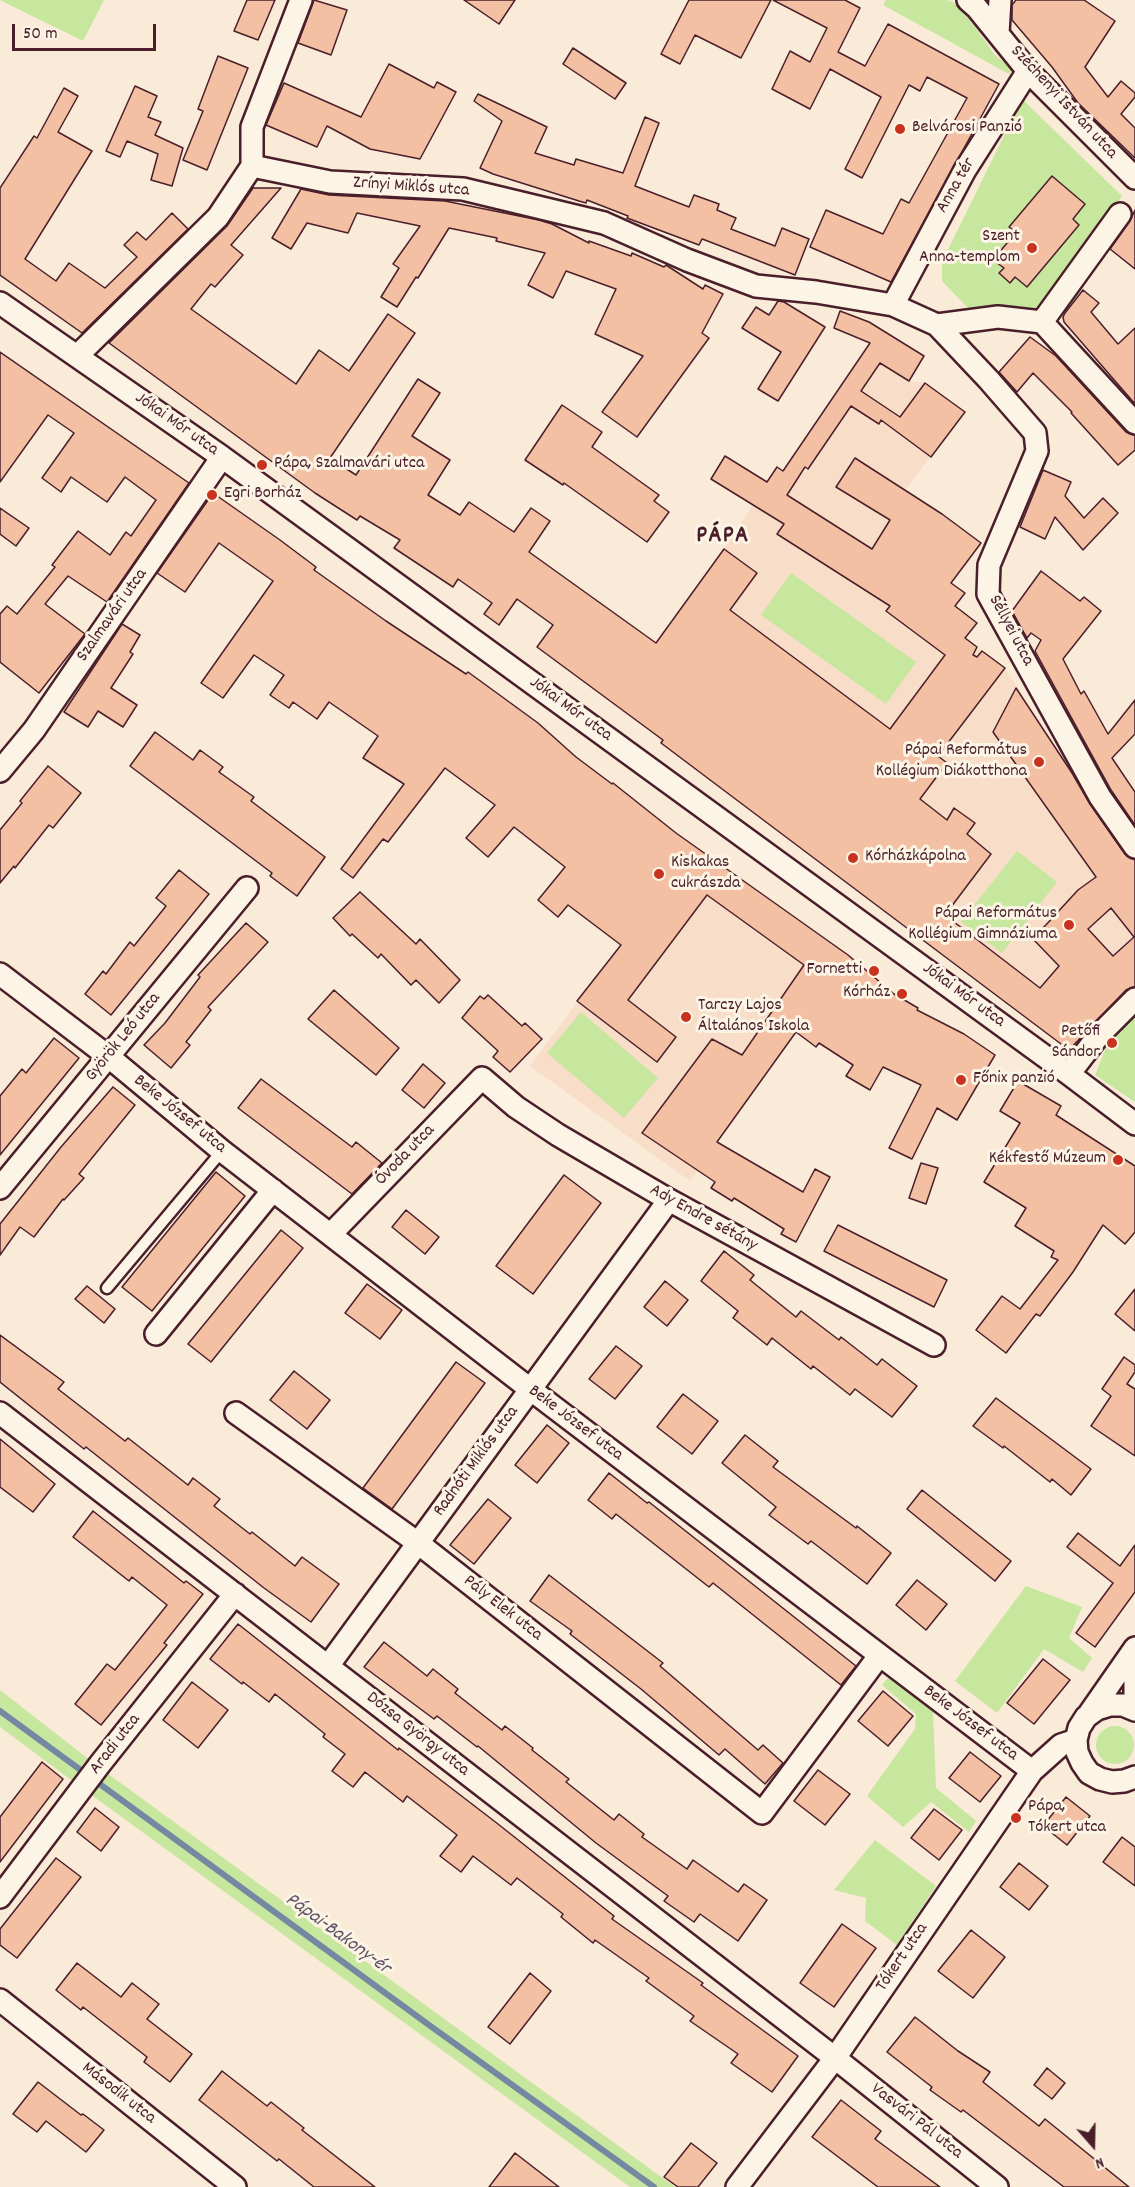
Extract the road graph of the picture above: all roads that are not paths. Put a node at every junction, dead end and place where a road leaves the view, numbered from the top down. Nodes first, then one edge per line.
1 (301, 0) edge
2 (968, 0) edge
3 (1000, 0) edge
4 (998, 33) junction
5 (1028, 71) junction
6 (252, 166) junction
7 (1135, 178) edge
8 (1120, 214) dead end
9 (0, 303) edge
10 (893, 305) junction
11 (1042, 322) junction
12 (937, 325) junction
13 (77, 356) junction
14 (1135, 423) edge
15 (222, 457) junction
16 (0, 771) edge
17 (1135, 847) edge
18 (247, 888) dead end
19 (0, 974) edge
20 (1135, 999) edge
21 (109, 1057) junction
22 (1069, 1074) junction
23 (482, 1078) joint
24 (1135, 1124) edge
25 (222, 1151) junction
26 (0, 1188) edge
27 (273, 1190) junction
28 (669, 1200) junction
29 (331, 1234) junction
30 (107, 1288) dead end
31 (156, 1334) dead end
32 (934, 1345) dead end
33 (530, 1389) junction
34 (0, 1413) edge
35 (236, 1413) dead end
36 (418, 1542) junction
37 (235, 1594) junction
38 (1135, 1648) edge
39 (879, 1656) junction
40 (328, 1666) junction
41 (1135, 1667) edge
42 (1135, 1697) edge
43 (1135, 1710) edge
44 (1086, 1717) junction
45 (1076, 1740) junction
46 (1032, 1771) junction
47 (1135, 1777) edge
48 (0, 1897) edge
49 (0, 2000) edge
50 (835, 2058) junction
51 (236, 2187) edge
52 (736, 2187) edge
53 (997, 2187) edge

1 - 6 street
2 - 4 street, Széchenyi István utca
3 - 4 street
4 - 5 street, Széchenyi István utca
5 - 7 street, Széchenyi István utca
5 - 10 street, Anna tér
6 - 10 street, Zrínyi Miklós utca
6 - 13 street
8 - 11 street
9 - 13 street, Jókai Mór utca
10 - 12 street
11 - 12 street
11 - 14 street
12 - 17 street, Séllyei utca
13 - 15 street, Jókai Mór utca
15 - 16 street, Szalmavári utca
15 - 22 street, Jókai Mór utca
18 - 21 street, Györök Leó utca
19 - 21 street, Beke József utca
20 - 22 street
21 - 25 street, Beke József utca
21 - 26 street, Györök Leó utca
22 - 24 street, Jókai Mór utca
23 - 28 street, Ady Endre sétány
23 - 29 street, Óvoda utca
25 - 27 street, Beke József utca
25 - 30 lane
27 - 29 street, Beke József utca
27 - 31 street
28 - 32 street, Ady Endre sétány
28 - 33 street, Radnóti Miklós utca
29 - 33 street, Beke József utca
33 - 36 street, Radnóti Miklós utca
33 - 39 street, Beke József utca
34 - 37 street, Dózsa György utca
35 - 36 street, Pály Elek utca
36 - 39 street, Pály Elek utca
36 - 40 street, Radnóti Miklós utca
37 - 40 street, Dózsa György utca
37 - 48 street, Aradi utca
38 - 44 street
39 - 46 street, Beke József utca
40 - 50 street, Dózsa György utca
41 - 42 street
43 - 44 street
44 - 45 street
45 - 46 street, Tókert utca
45 - 47 street
46 - 50 street, Tókert utca
49 - 51 street, Második utca
50 - 52 street, Tókert utca
50 - 53 street, Vasvári Pál utca

